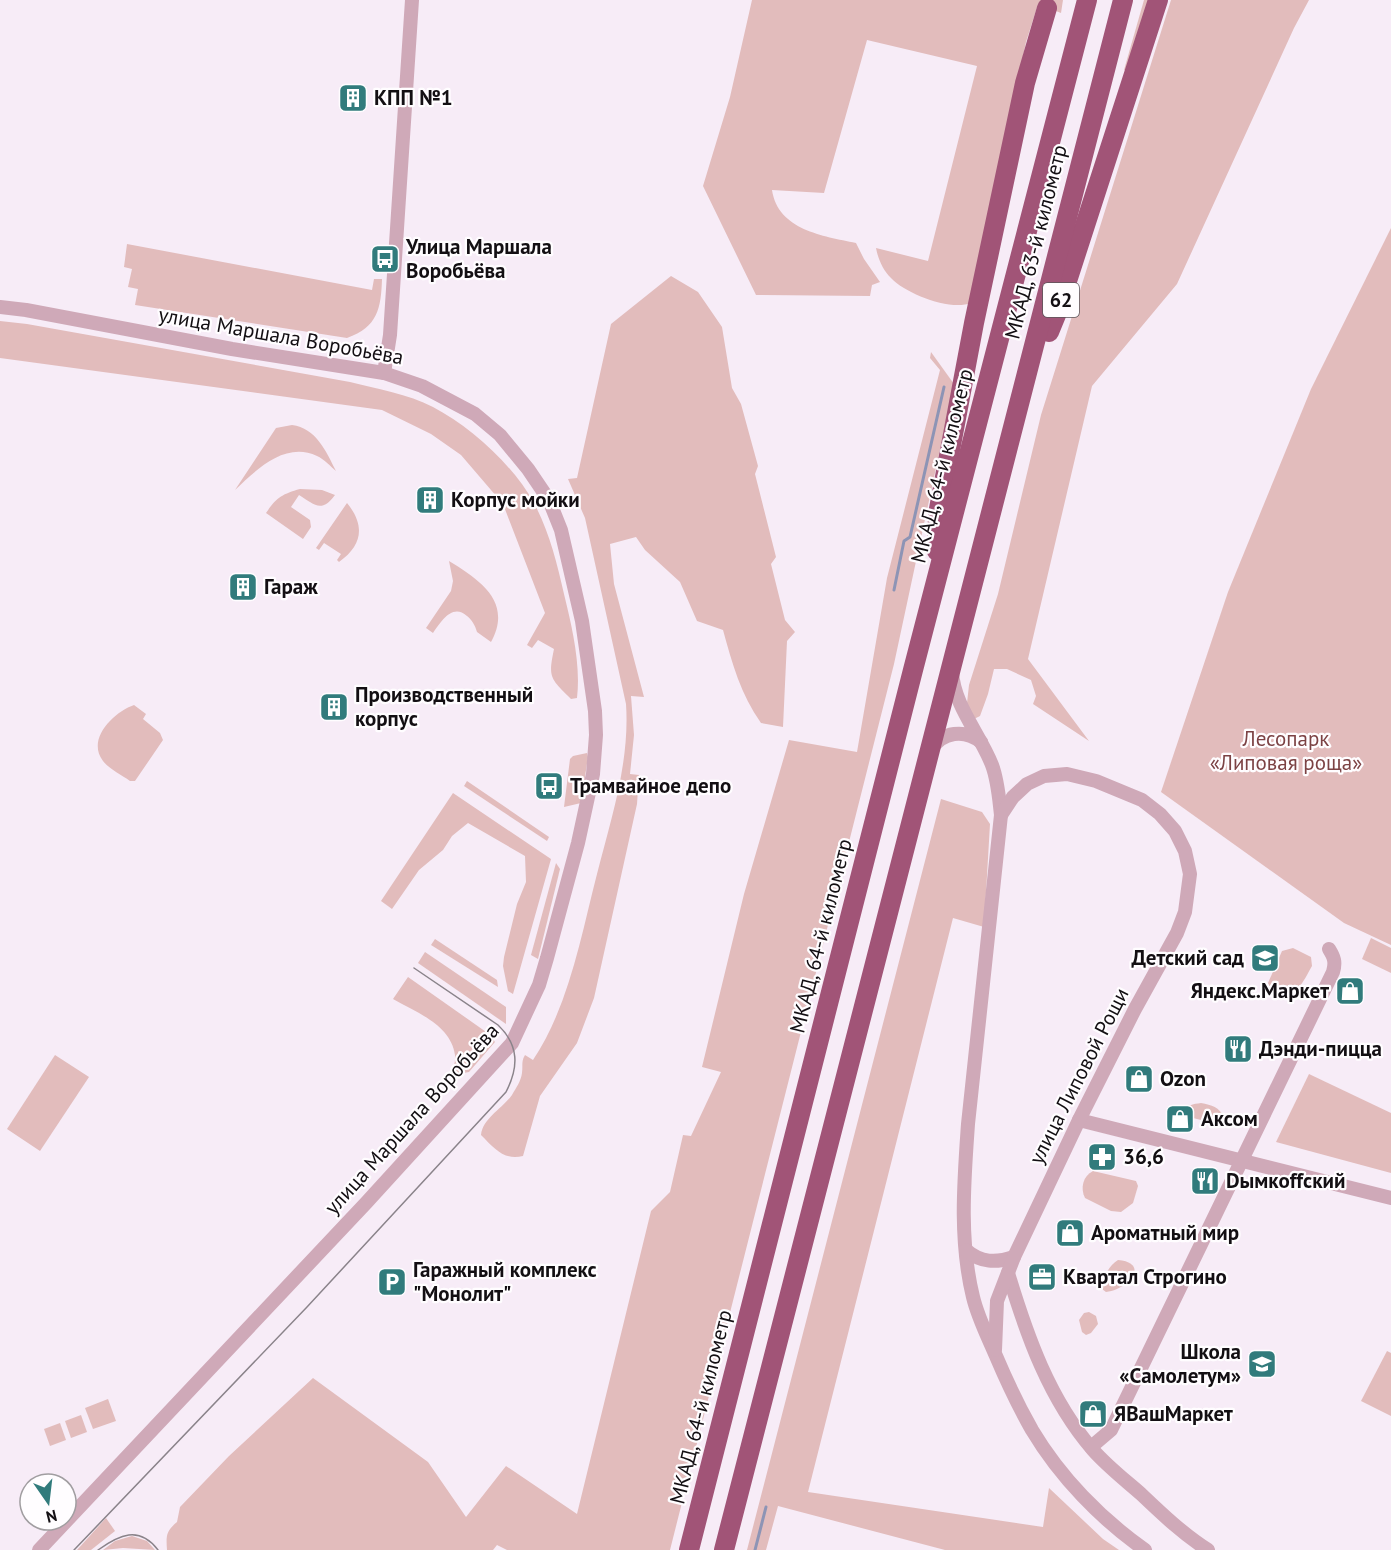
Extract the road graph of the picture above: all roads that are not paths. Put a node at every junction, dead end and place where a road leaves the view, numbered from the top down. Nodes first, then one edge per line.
1 (412, 0) edge
2 (1087, 0) edge
3 (1123, 0) edge
4 (1158, 0) edge
5 (1047, 8) dead end
6 (0, 307) edge
7 (1000, 335) joint
8 (384, 373) junction
9 (1023, 389) junction
10 (935, 590) junction
11 (952, 664) junction
12 (981, 742) junction
13 (929, 755) junction
14 (998, 788) junction
15 (1016, 794) junction
16 (1001, 815) junction
17 (1329, 949) dead end
18 (1079, 1120) junction
19 (1242, 1160) junction
20 (1391, 1198) edge
21 (966, 1250) junction
22 (1014, 1257) junction
23 (1008, 1273) junction
24 (994, 1352) junction
25 (1091, 1447) junction
26 (39, 1550) edge
27 (689, 1550) edge
28 (724, 1550) edge
29 (1145, 1550) edge
30 (1208, 1550) edge

1 - 8 street
2 - 7 highway, МКАД, 63-й километр
3 - 9 highway, МКАД, 63-й километр
4 - 9 highway, 62
5 - 10 highway
6 - 8 street, улица Маршала Воробьёва
7 - 10 highway, МКАД, 64-й километр
8 - 26 street, улица Маршала Воробьёва
9 - 11 highway, МКАД, 63-й километр
10 - 27 highway, МКАД, 64-й километр
11 - 12 street
11 - 13 highway
12 - 13 street
12 - 14 street
13 - 28 highway
14 - 15 street
14 - 16 street
15 - 16 street, улица Липовой Рощи
15 - 18 street, улица Липовой Рощи
16 - 21 street
17 - 19 street
18 - 19 street
18 - 22 street, улица Липовой Рощи
19 - 20 street
19 - 25 street
21 - 22 street
21 - 24 street
22 - 23 street, улица Липовой Рощи
23 - 24 street, улица Липовой Рощи
23 - 25 street
24 - 29 street
25 - 30 street

